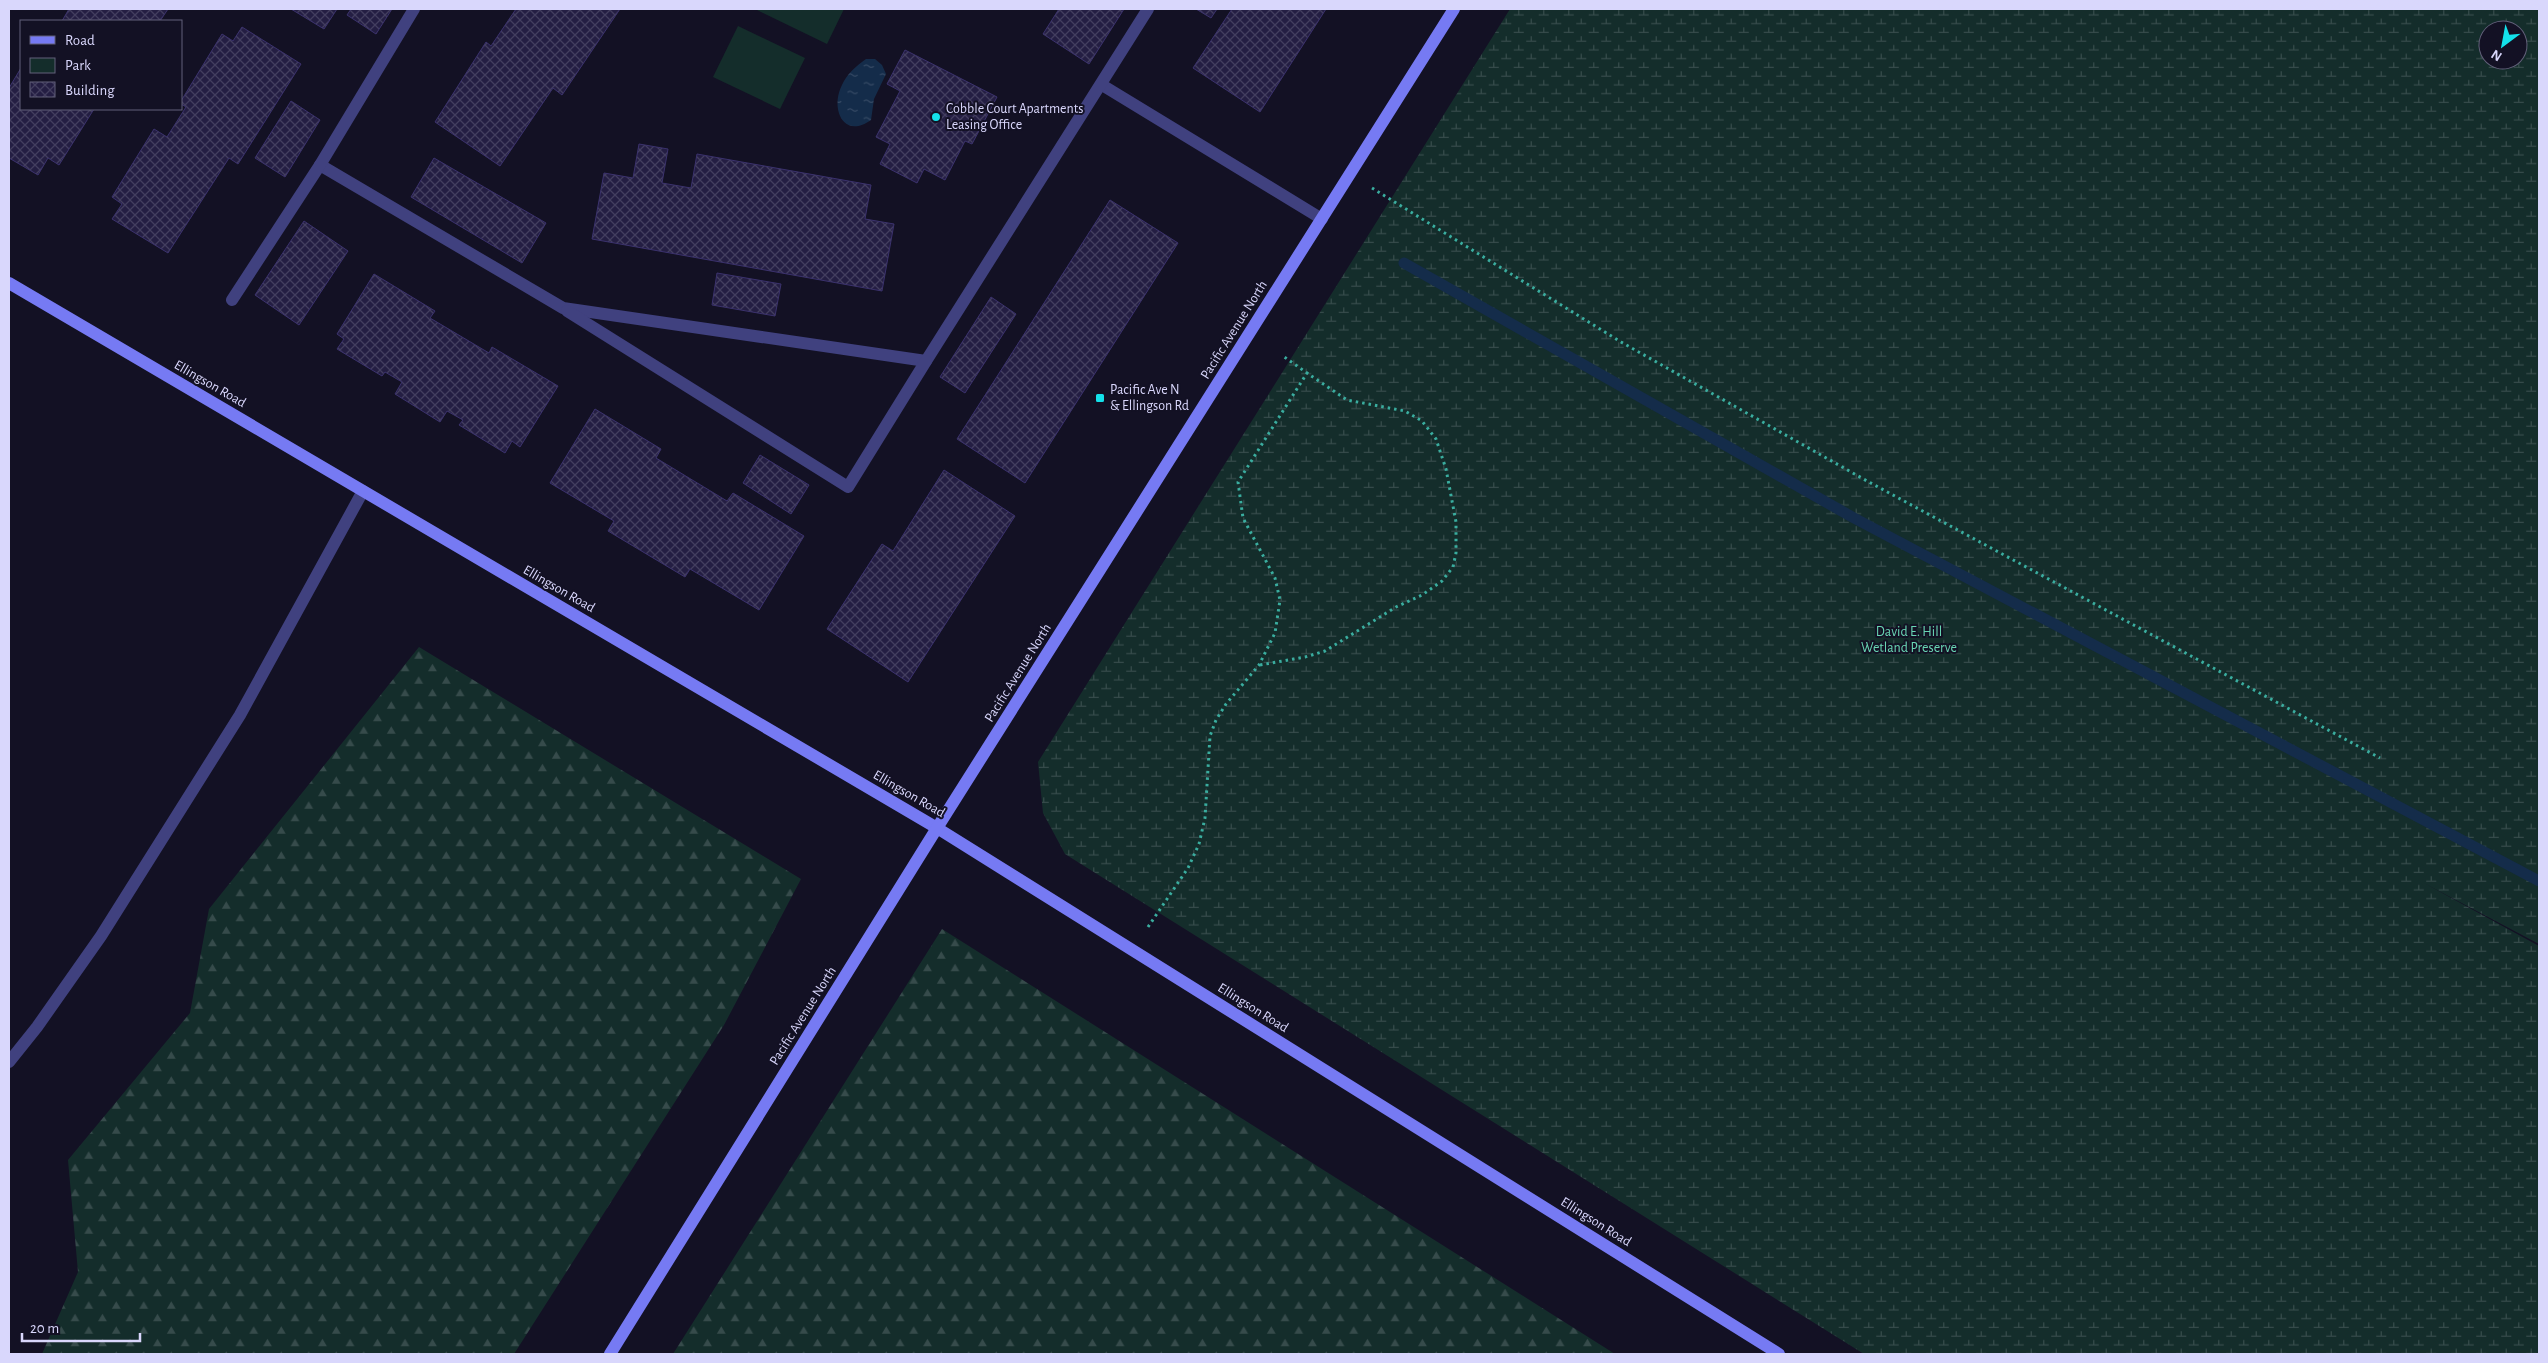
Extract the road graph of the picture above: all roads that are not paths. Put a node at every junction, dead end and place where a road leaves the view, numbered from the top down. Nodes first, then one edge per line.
1 (414, 9) edge
2 (1148, 9) edge
3 (1454, 9) edge
4 (1102, 85) junction
5 (320, 165) junction
6 (1322, 218) junction
7 (9, 284) edge
8 (232, 300) dead end
9 (563, 308) junction
10 (926, 361) junction
11 (363, 491) junction
12 (937, 828) junction
13 (9, 1061) edge
14 (610, 1354) edge
15 (1779, 1354) edge

1 - 5 lane
2 - 4 lane
3 - 6 main road, Pacific Avenue North
4 - 6 lane
4 - 10 lane
5 - 8 lane
5 - 9 lane
6 - 12 main road, Pacific Avenue North
7 - 11 main road, Ellingson Road
9 - 10 lane
9 - 10 lane
11 - 12 main road, Ellingson Road
11 - 13 lane
12 - 14 main road, Pacific Avenue North
12 - 15 main road, Ellingson Road

